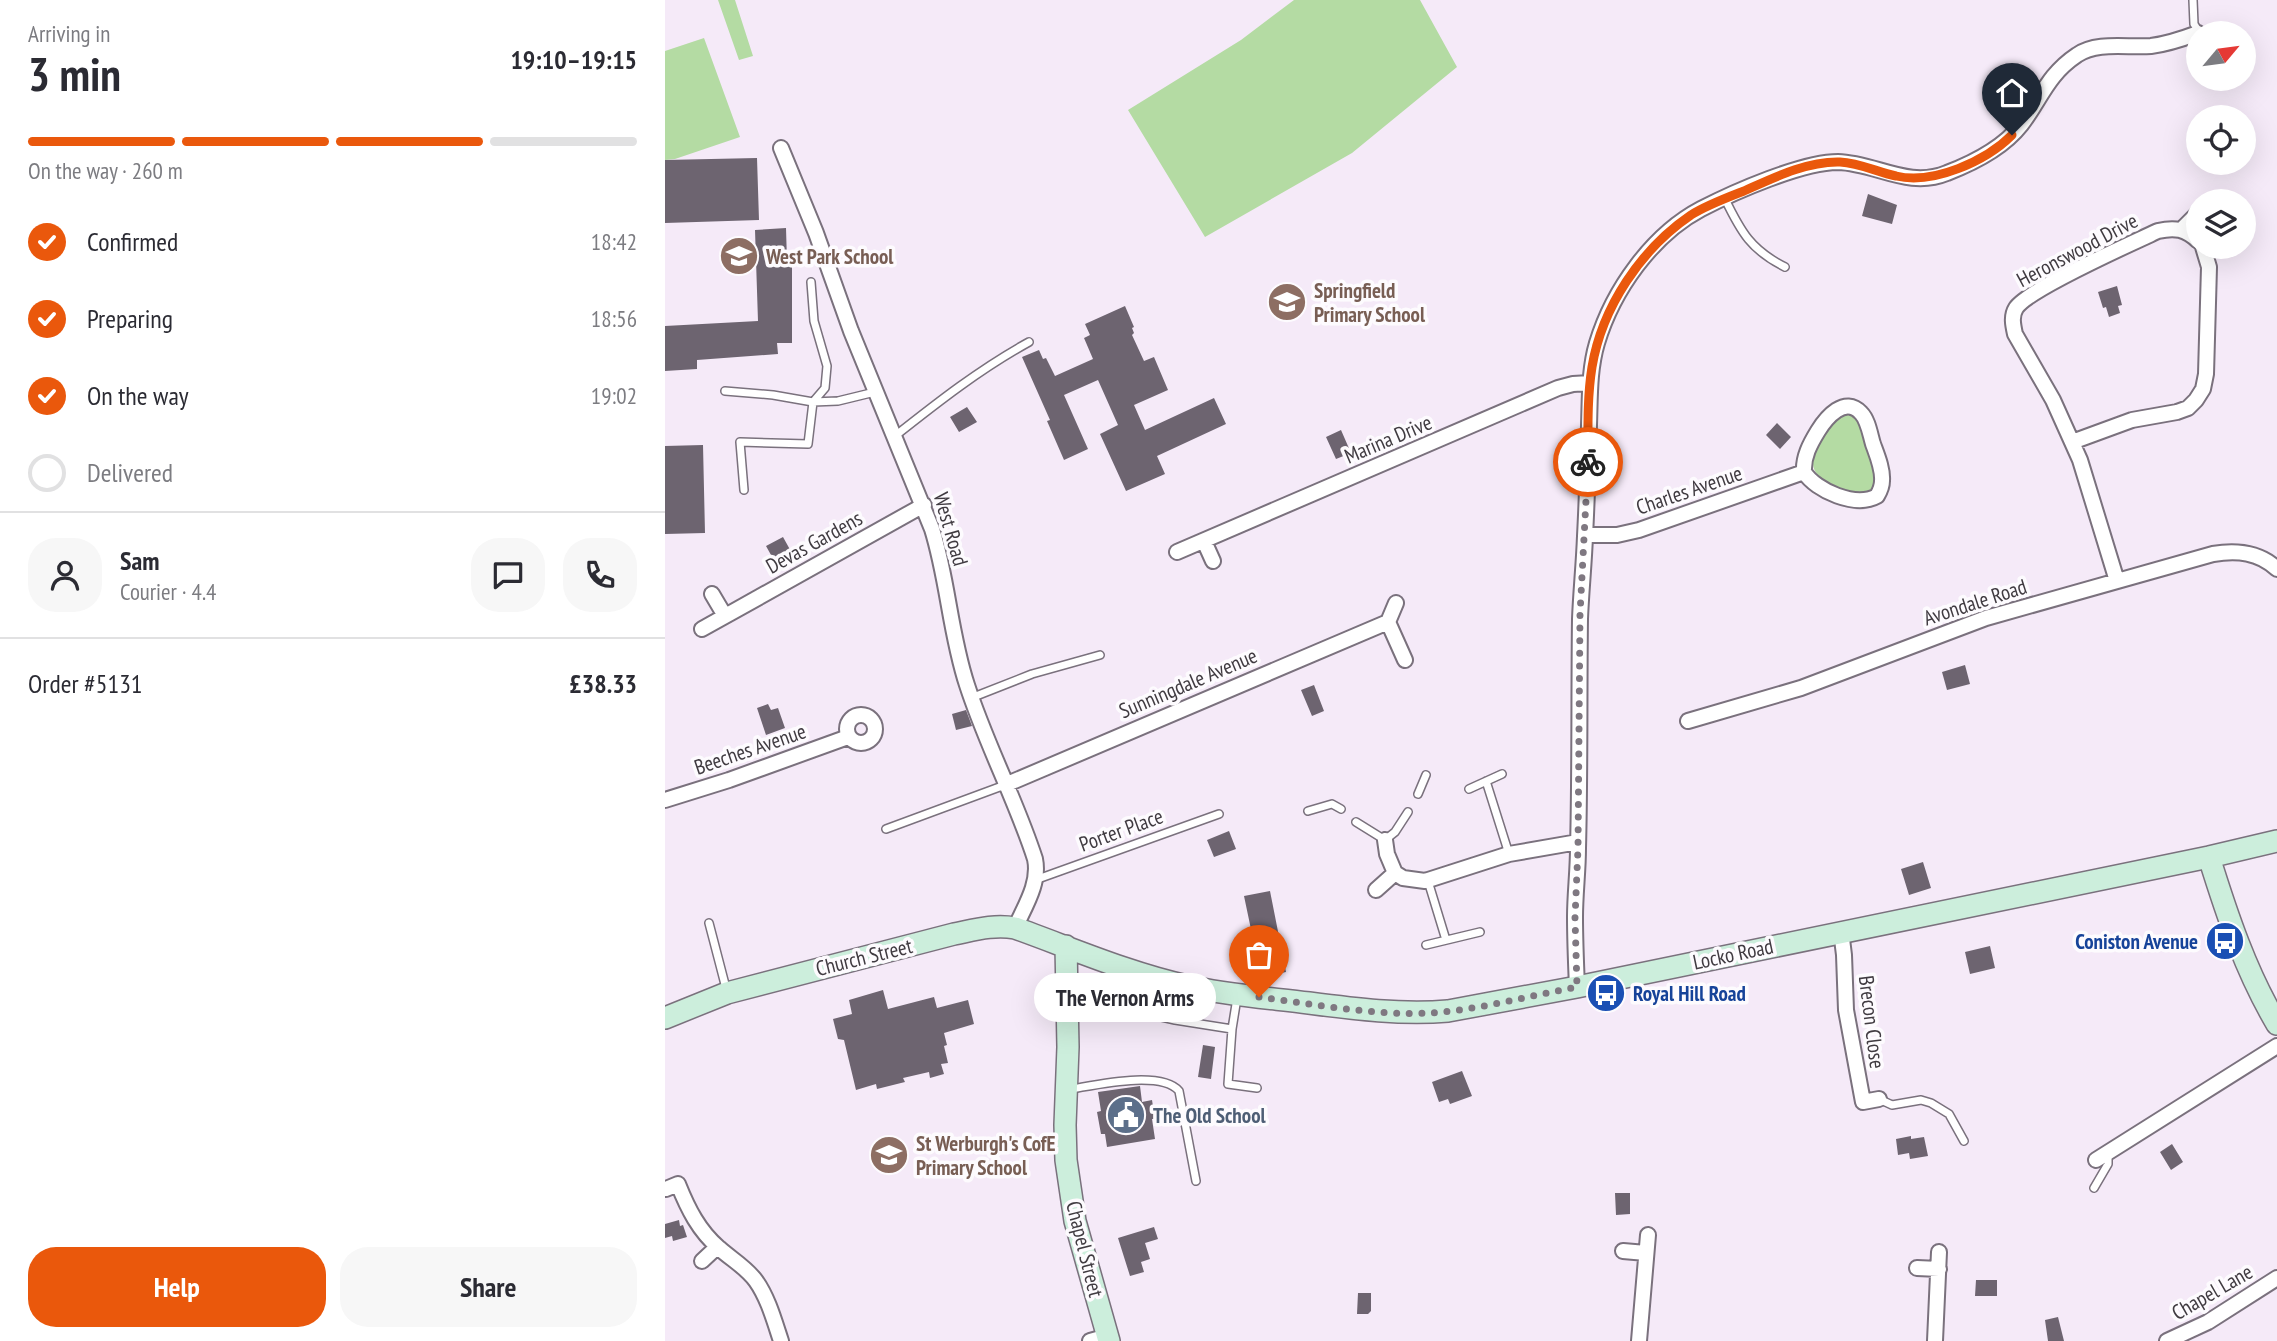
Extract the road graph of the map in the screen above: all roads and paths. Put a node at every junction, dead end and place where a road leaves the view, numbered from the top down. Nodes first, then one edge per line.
1 (2193, 0) edge
2 (2194, 21) edge
3 (2186, 40) edge
4 (781, 148) dead end
5 (1725, 198) junction
6 (2186, 225) edge
7 (2181, 230) junction
8 (2186, 231) edge
9 (2207, 259) edge
10 (1785, 267) dead end
11 (811, 282) dead end
12 (1029, 342) dead end
13 (1590, 383) junction
14 (725, 391) dead end
15 (876, 391) junction
16 (813, 402) junction
17 (895, 436) junction
18 (2072, 442) junction
19 (1804, 472) junction
20 (744, 490) dead end
21 (924, 505) junction
22 (1585, 536) junction
23 (1204, 541) junction
24 (1177, 552) dead end
25 (1213, 561) dead end
26 (2277, 569) edge
27 (2117, 581) junction
28 (712, 594) dead end
29 (1396, 603) dead end
30 (725, 616) junction
31 (1388, 622) junction
32 (702, 629) dead end
33 (1100, 655) dead end
34 (1405, 660) dead end
35 (971, 698) junction
36 (1688, 721) dead end
37 (848, 737) dead end
38 (1502, 774) dead end
39 (1426, 775) dead end
40 (1486, 781) junction
41 (1005, 785) junction
42 (1469, 789) dead end
43 (1418, 794) dead end
44 (665, 800) edge
45 (1341, 809) dead end
46 (1308, 811) dead end
47 (1408, 812) dead end
48 (1219, 814) dead end
49 (1356, 822) dead end
50 (886, 829) dead end
51 (1385, 839) junction
52 (2277, 841) edge
53 (1578, 842) junction
54 (1509, 854) junction
55 (2209, 858) junction
56 (1395, 873) junction
57 (1035, 880) junction
58 (1428, 881) junction
59 (1376, 890) dead end
60 (709, 923) dead end
61 (1015, 928) junction
62 (1841, 931) junction
63 (1480, 932) dead end
64 (1446, 940) junction
65 (1426, 945) dead end
66 (1066, 946) junction
67 (1577, 987) junction
68 (727, 993) junction
69 (1237, 994) junction
70 (1094, 1002) dead end
71 (665, 1018) edge
72 (2277, 1024) edge
73 (1232, 1029) junction
74 (2277, 1046) edge
75 (1257, 1088) dead end
76 (1066, 1089) junction
77 (1879, 1099) joint
78 (1964, 1141) dead end
79 (2102, 1156) joint
80 (1196, 1181) dead end
81 (2094, 1188) dead end
82 (666, 1189) edge
83 (1648, 1235) dead end
84 (717, 1247) junction
85 (1623, 1251) dead end
86 (1939, 1252) dead end
87 (1646, 1253) junction
88 (702, 1261) dead end
89 (1917, 1268) dead end
90 (1939, 1269) junction
91 (2277, 1278) edge
92 (1102, 1340) edge
93 (781, 1341) edge
94 (1639, 1341) edge
95 (1935, 1341) edge
96 (2167, 1341) edge

1 - 2 lane
3 - 5 street
4 - 15 street, West Road
5 - 10 lane
5 - 13 street
6 - 7 street
7 - 8 street
7 - 18 street, Heronswood Drive
9 - 18 street
11 - 16 lane
12 - 17 lane
13 - 22 street
13 - 23 street, Marina Drive
14 - 16 lane
15 - 16 lane
15 - 17 street, West Road
16 - 20 lane
17 - 21 street, West Road
18 - 27 street, Heronswood Drive
19 - 19 street
19 - 22 street, Charles Avenue
21 - 30 street, Devas Gardens
21 - 35 street, West Road
22 - 53 street
23 - 24 street, Marina Drive
23 - 25 street
26 - 27 street, Avondale Road
27 - 36 street, Avondale Road
28 - 30 street
29 - 31 street
30 - 32 street, Devas Gardens
31 - 34 street
31 - 41 street, Sunningdale Avenue
33 - 35 lane
35 - 41 street, West Road
37 - 44 street, Beeches Avenue
38 - 40 lane
39 - 43 lane
40 - 42 lane
40 - 54 lane
41 - 50 lane
41 - 57 street, West Road
45 - 46 lane
47 - 51 lane
48 - 57 lane, Porter Place
49 - 51 lane
51 - 56 street
52 - 55 street, Locko Road
53 - 54 street
53 - 67 street
54 - 58 street
55 - 62 street, Locko Road
55 - 72 street
56 - 58 street
56 - 59 street
57 - 61 street
58 - 64 lane
60 - 68 lane
61 - 66 street, Church Street
61 - 68 street, Church Street
62 - 67 street, Locko Road
62 - 77 street, Brecon Close
63 - 64 lane
64 - 65 lane
66 - 69 street, Locko Road
66 - 76 street, Chapel Street
67 - 69 street, Locko Road
68 - 71 street, Church Street
69 - 73 lane
70 - 73 lane
73 - 75 lane
74 - 79 street
76 - 80 lane
76 - 92 street, Chapel Street
77 - 78 lane
79 - 81 lane
82 - 84 street
83 - 87 street
84 - 88 street
84 - 93 street
85 - 87 street
86 - 90 street
87 - 94 street
89 - 90 street
90 - 95 street
91 - 96 street, Chapel Lane

